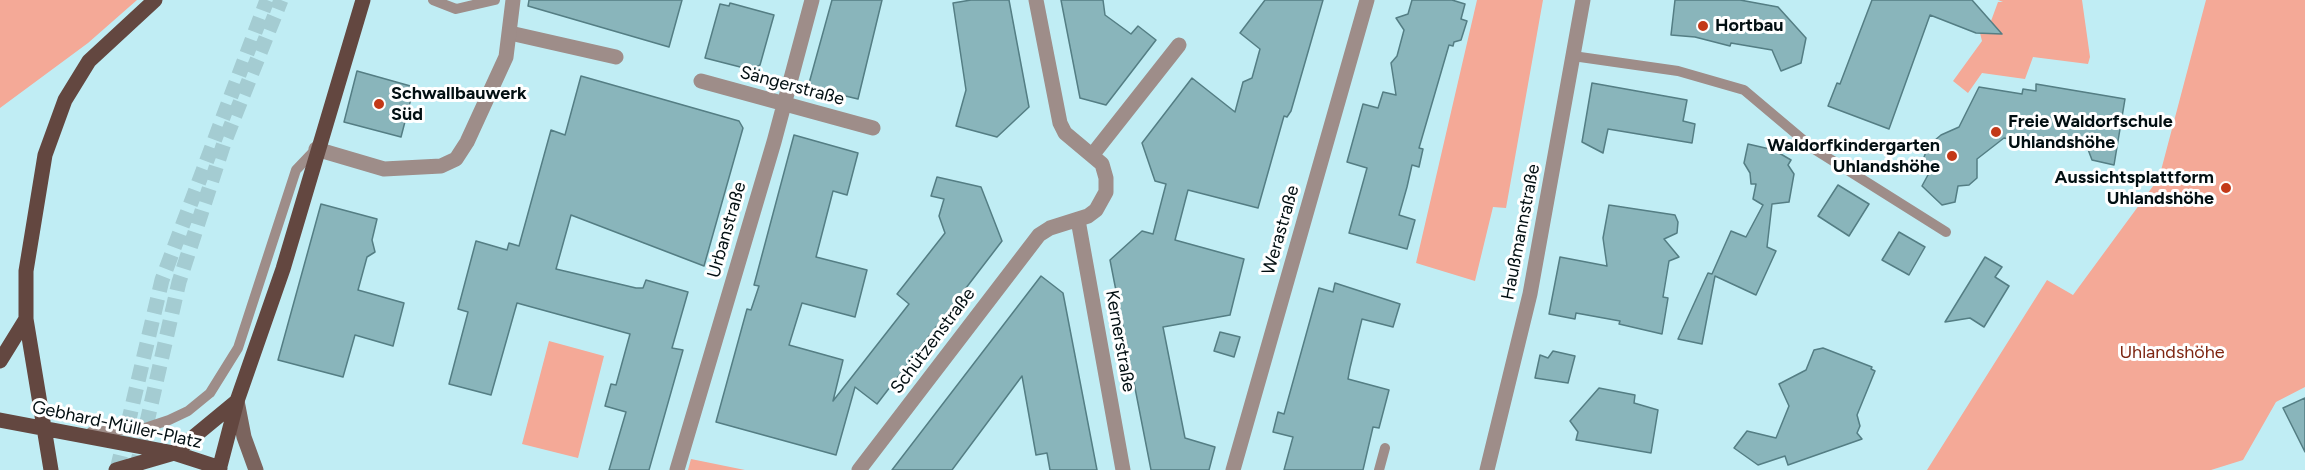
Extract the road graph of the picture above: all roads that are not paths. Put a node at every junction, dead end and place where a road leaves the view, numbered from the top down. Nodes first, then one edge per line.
1 (155, 0) edge
2 (363, 0) edge
3 (433, 0) edge
4 (495, 0) edge
5 (513, 0) edge
6 (812, 0) edge
7 (1036, 0) edge
8 (1367, 0) edge
9 (1583, 0) edge
10 (510, 33) junction
11 (1179, 45) dead end
12 (1573, 56) junction
13 (616, 57) dead end
14 (701, 81) dead end
15 (784, 104) junction
16 (873, 128) dead end
17 (316, 149) junction
18 (1093, 154) junction
19 (1078, 220) junction
20 (1946, 232) dead end
21 (26, 319) junction
22 (0, 361) edge
23 (237, 400) junction
24 (0, 420) edge
25 (52, 431) junction
26 (112, 442) junction
27 (1385, 448) dead end
28 (174, 453) junction
29 (148, 466) edge
30 (221, 469) edge
31 (51, 470) edge
32 (116, 470) edge
33 (256, 470) edge
34 (677, 470) edge
35 (859, 470) edge
36 (1123, 470) edge
37 (1233, 470) edge
38 (1379, 470) edge
39 (1487, 470) edge

1 - 21 main road
2 - 17 main road
3 - 4 lane
5 - 10 street
6 - 15 street, Urbanstraße
7 - 18 street
8 - 37 street, Werastraße
9 - 12 street, Haußmannstraße
10 - 13 street
10 - 17 street
11 - 18 street
12 - 20 lane
12 - 39 street, Haußmannstraße
14 - 15 street, Sängerstraße
15 - 16 street, Sängerstraße
15 - 34 street, Urbanstraße
17 - 23 main road
17 - 25 lane
18 - 19 street
19 - 35 street, Schützenstraße
19 - 36 street, Kernerstraße
21 - 22 main road
21 - 25 main road
23 - 28 main road
23 - 30 main road
23 - 33 main road
24 - 25 main road, Gebhard-Müller-Platz
25 - 26 main road, Gebhard-Müller-Platz
25 - 31 main road
26 - 28 main road, Gebhard-Müller-Platz
26 - 29 main road
27 - 38 lane
28 - 29 main road
28 - 30 main road, Gebhard-Müller-Platz
29 - 32 main road

